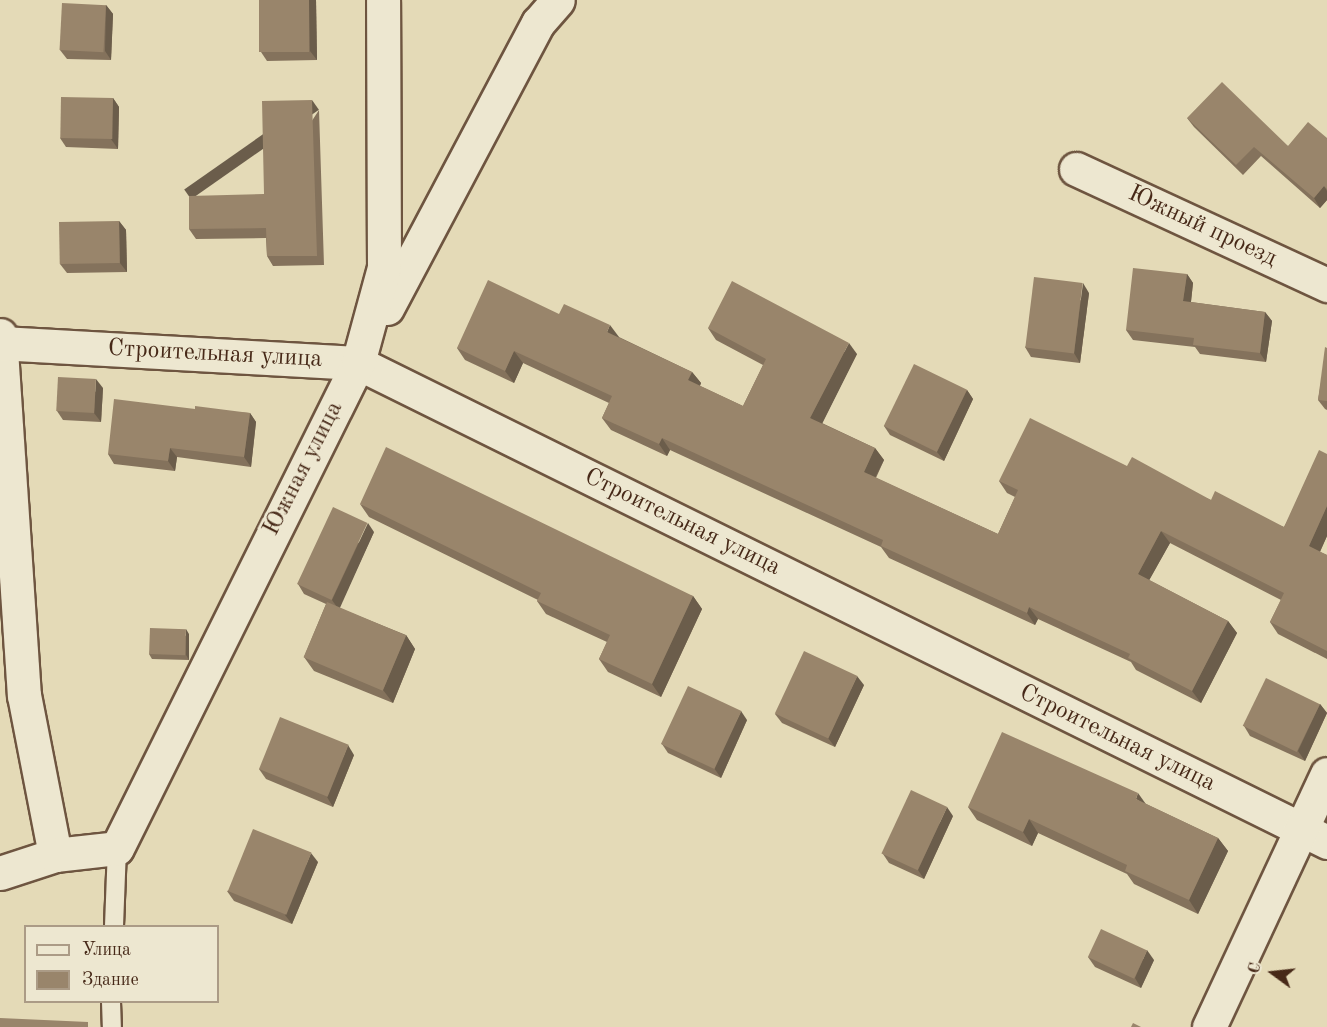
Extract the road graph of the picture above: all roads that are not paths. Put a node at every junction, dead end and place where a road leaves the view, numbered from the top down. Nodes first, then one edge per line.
1 (383, 0) edge
2 (558, 0) edge
3 (1076, 169) dead end
4 (1327, 285) edge
5 (0, 335) edge
6 (0, 344) edge
7 (358, 363) junction
8 (1327, 774) edge
9 (1314, 836) edge
10 (117, 848) junction
11 (55, 855) junction
12 (0, 873) edge
13 (114, 925) edge
14 (111, 1003) edge
15 (112, 1027) edge
16 (1209, 1027) edge

1 - 7 street, Южная улица
2 - 7 street
3 - 4 street, Южный проезд
5 - 6 street
6 - 7 street, Строительная улица
6 - 11 street
7 - 9 street, Строительная улица
7 - 10 street, Южная улица
8 - 9 street
9 - 16 street
10 - 11 street
10 - 13 lane
11 - 12 street
14 - 15 lane

